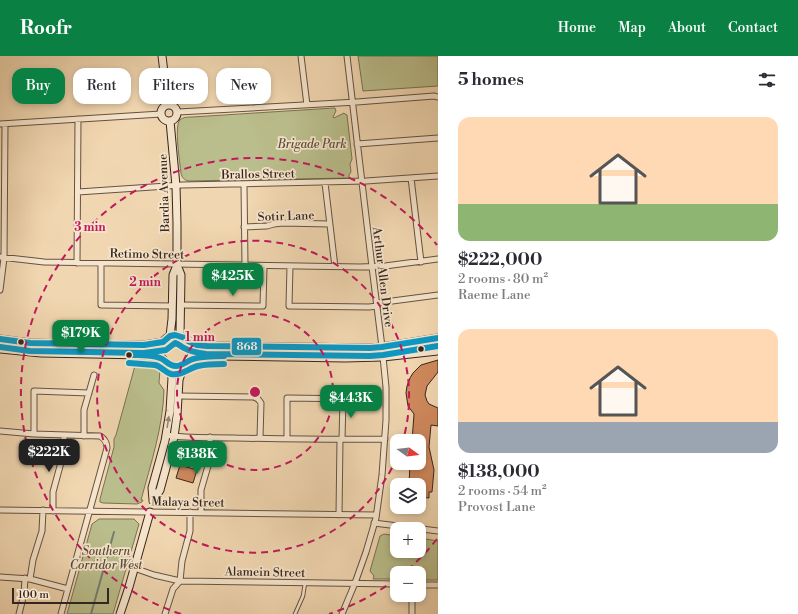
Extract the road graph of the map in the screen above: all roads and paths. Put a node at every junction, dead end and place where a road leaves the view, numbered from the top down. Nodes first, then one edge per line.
1 (162, 56) edge
2 (301, 56) edge
3 (347, 56) edge
4 (438, 97) edge
5 (352, 102) junction
6 (168, 105) junction
7 (307, 105) junction
8 (178, 112) junction
9 (161, 114) junction
10 (78, 119) junction
11 (170, 121) junction
12 (3, 124) edge
13 (438, 138) edge
14 (357, 144) junction
15 (438, 176) edge
16 (410, 178) junction
17 (361, 182) junction
18 (325, 183) junction
19 (244, 184) junction
20 (176, 186) junction
21 (78, 192) junction
22 (329, 224) junction
23 (244, 227) junction
24 (2, 258) edge
25 (438, 259) edge
26 (421, 262) junction
27 (77, 263) junction
28 (102, 264) junction
29 (177, 265) junction
30 (245, 265) junction
31 (264, 266) junction
32 (290, 266) junction
33 (335, 267) junction
34 (372, 267) junction
35 (0, 290) edge
36 (438, 296) edge
37 (180, 304) junction
38 (377, 304) junction
39 (172, 306) junction
40 (170, 336) junction
41 (180, 336) junction
42 (438, 338) edge
43 (0, 339) edge
44 (188, 341) junction
45 (163, 342) junction
46 (382, 347) junction
47 (0, 349) edge
48 (438, 351) edge
49 (383, 357) junction
50 (162, 359) junction
51 (186, 362) junction
52 (169, 365) junction
53 (94, 375) dead end
54 (89, 393) junction
55 (179, 396) junction
56 (343, 398) junction
57 (358, 399) dead end
58 (0, 431) edge
59 (34, 434) junction
60 (166, 435) junction
61 (64, 436) junction
62 (84, 436) junction
63 (174, 436) junction
64 (210, 437) junction
65 (260, 438) junction
66 (287, 439) junction
67 (341, 439) junction
68 (385, 439) junction
69 (153, 501) junction
70 (0, 510) edge
71 (43, 510) junction
72 (53, 511) junction
73 (90, 511) junction
74 (150, 512) junction
75 (190, 512) junction
76 (201, 512) junction
77 (339, 515) junction
78 (376, 515) junction
79 (374, 523) junction
80 (438, 531) edge
81 (134, 568) junction
82 (0, 577) edge
83 (28, 578) junction
84 (180, 581) junction
85 (305, 582) junction
86 (355, 583) junction
87 (390, 584) edge
88 (426, 585) edge
89 (438, 585) edge
90 (68, 589) junction
91 (412, 602) edge
92 (19, 614) edge
93 (61, 614) edge
94 (120, 614) edge
95 (165, 614) edge
96 (295, 614) edge
97 (342, 614) edge
98 (412, 614) edge

1 - 6 street
2 - 7 street
3 - 5 street, Arthur Allen Drive
4 - 5 street
5 - 7 street
5 - 14 street, Arthur Allen Drive
6 - 8 street
6 - 9 street
7 - 8 street
8 - 11 street
9 - 10 street
9 - 11 street
10 - 12 street
10 - 21 street
11 - 20 street, Bardia Avenue
12 - 24 street
13 - 14 street
14 - 17 street, Arthur Allen Drive
15 - 16 street, Brallos Street
16 - 17 street, Brallos Street
16 - 26 street
17 - 18 street, Brallos Street
17 - 34 street, Arthur Allen Drive
18 - 19 street, Brallos Street
18 - 22 street
19 - 20 street, Brallos Street
19 - 23 street
20 - 21 street, Brallos Street
20 - 29 street, Bardia Avenue
21 - 27 street
22 - 23 street, Sotir Lane
22 - 33 street
23 - 30 street
24 - 27 street, Retimo Street
24 - 35 street
25 - 26 street, Retimo Street
26 - 34 street, Retimo Street
27 - 28 street, Retimo Street
28 - 29 street, Retimo Street
28 - 39 street
29 - 30 street, Retimo Street
29 - 37 street, Bardia Avenue
29 - 39 street, Bardia Avenue
30 - 31 street, Retimo Street
31 - 32 street, Retimo Street
31 - 37 street
32 - 33 street, Retimo Street
32 - 38 street
33 - 34 street, Retimo Street
34 - 38 street, Arthur Allen Drive
36 - 38 street
37 - 41 street, Bardia Avenue
38 - 46 street, Arthur Allen Drive
39 - 40 street, Bardia Avenue
40 - 41 street
40 - 45 street
41 - 44 street
42 - 46 street
43 - 45 street
44 - 46 street
44 - 51 street
45 - 50 street
46 - 49 street, Arthur Allen Drive
47 - 50 street
48 - 49 street
49 - 51 street
49 - 68 street, Arthur Allen Drive
50 - 52 street
51 - 52 street
51 - 55 street
60 -> 52 street
53 - 54 street
54 - 59 street
54 - 62 street
55 - 63 street
55 - 65 street
56 - 57 street
56 - 66 street
56 - 67 street
58 - 59 street
59 - 61 street
60 - 63 street
60 - 69 street
61 - 62 street
61 - 72 street
62 - 73 street
63 - 64 street
63 - 69 street
64 - 65 street
64 - 76 street
65 - 66 street
66 - 67 street
67 - 68 street
67 - 77 street
68 - 78 street, Arthur Allen Drive
69 - 74 street
70 - 71 street, Malaya Street
71 - 72 street, Malaya Street
71 - 83 street
72 - 73 street, Malaya Street
73 - 74 street, Malaya Street
73 - 90 street
74 - 75 street, Malaya Street
74 - 81 street
75 - 76 street, Malaya Street
75 - 84 street
76 - 77 street, Malaya Street
77 - 78 street, Malaya Street
78 - 79 street, Arthur Allen Drive
79 - 80 street
79 - 86 street, Arthur Allen Drive
81 - 84 street, Alamein Street
81 - 94 street
82 - 83 street
83 - 90 street
83 - 92 street
84 - 85 street, Alamein Street
84 - 95 street
85 - 86 street, Alamein Street
85 - 96 lane
86 - 87 street, Alamein Street
86 - 97 street, Arthur Allen Drive
88 - 89 street
90 - 93 street
91 - 98 street

